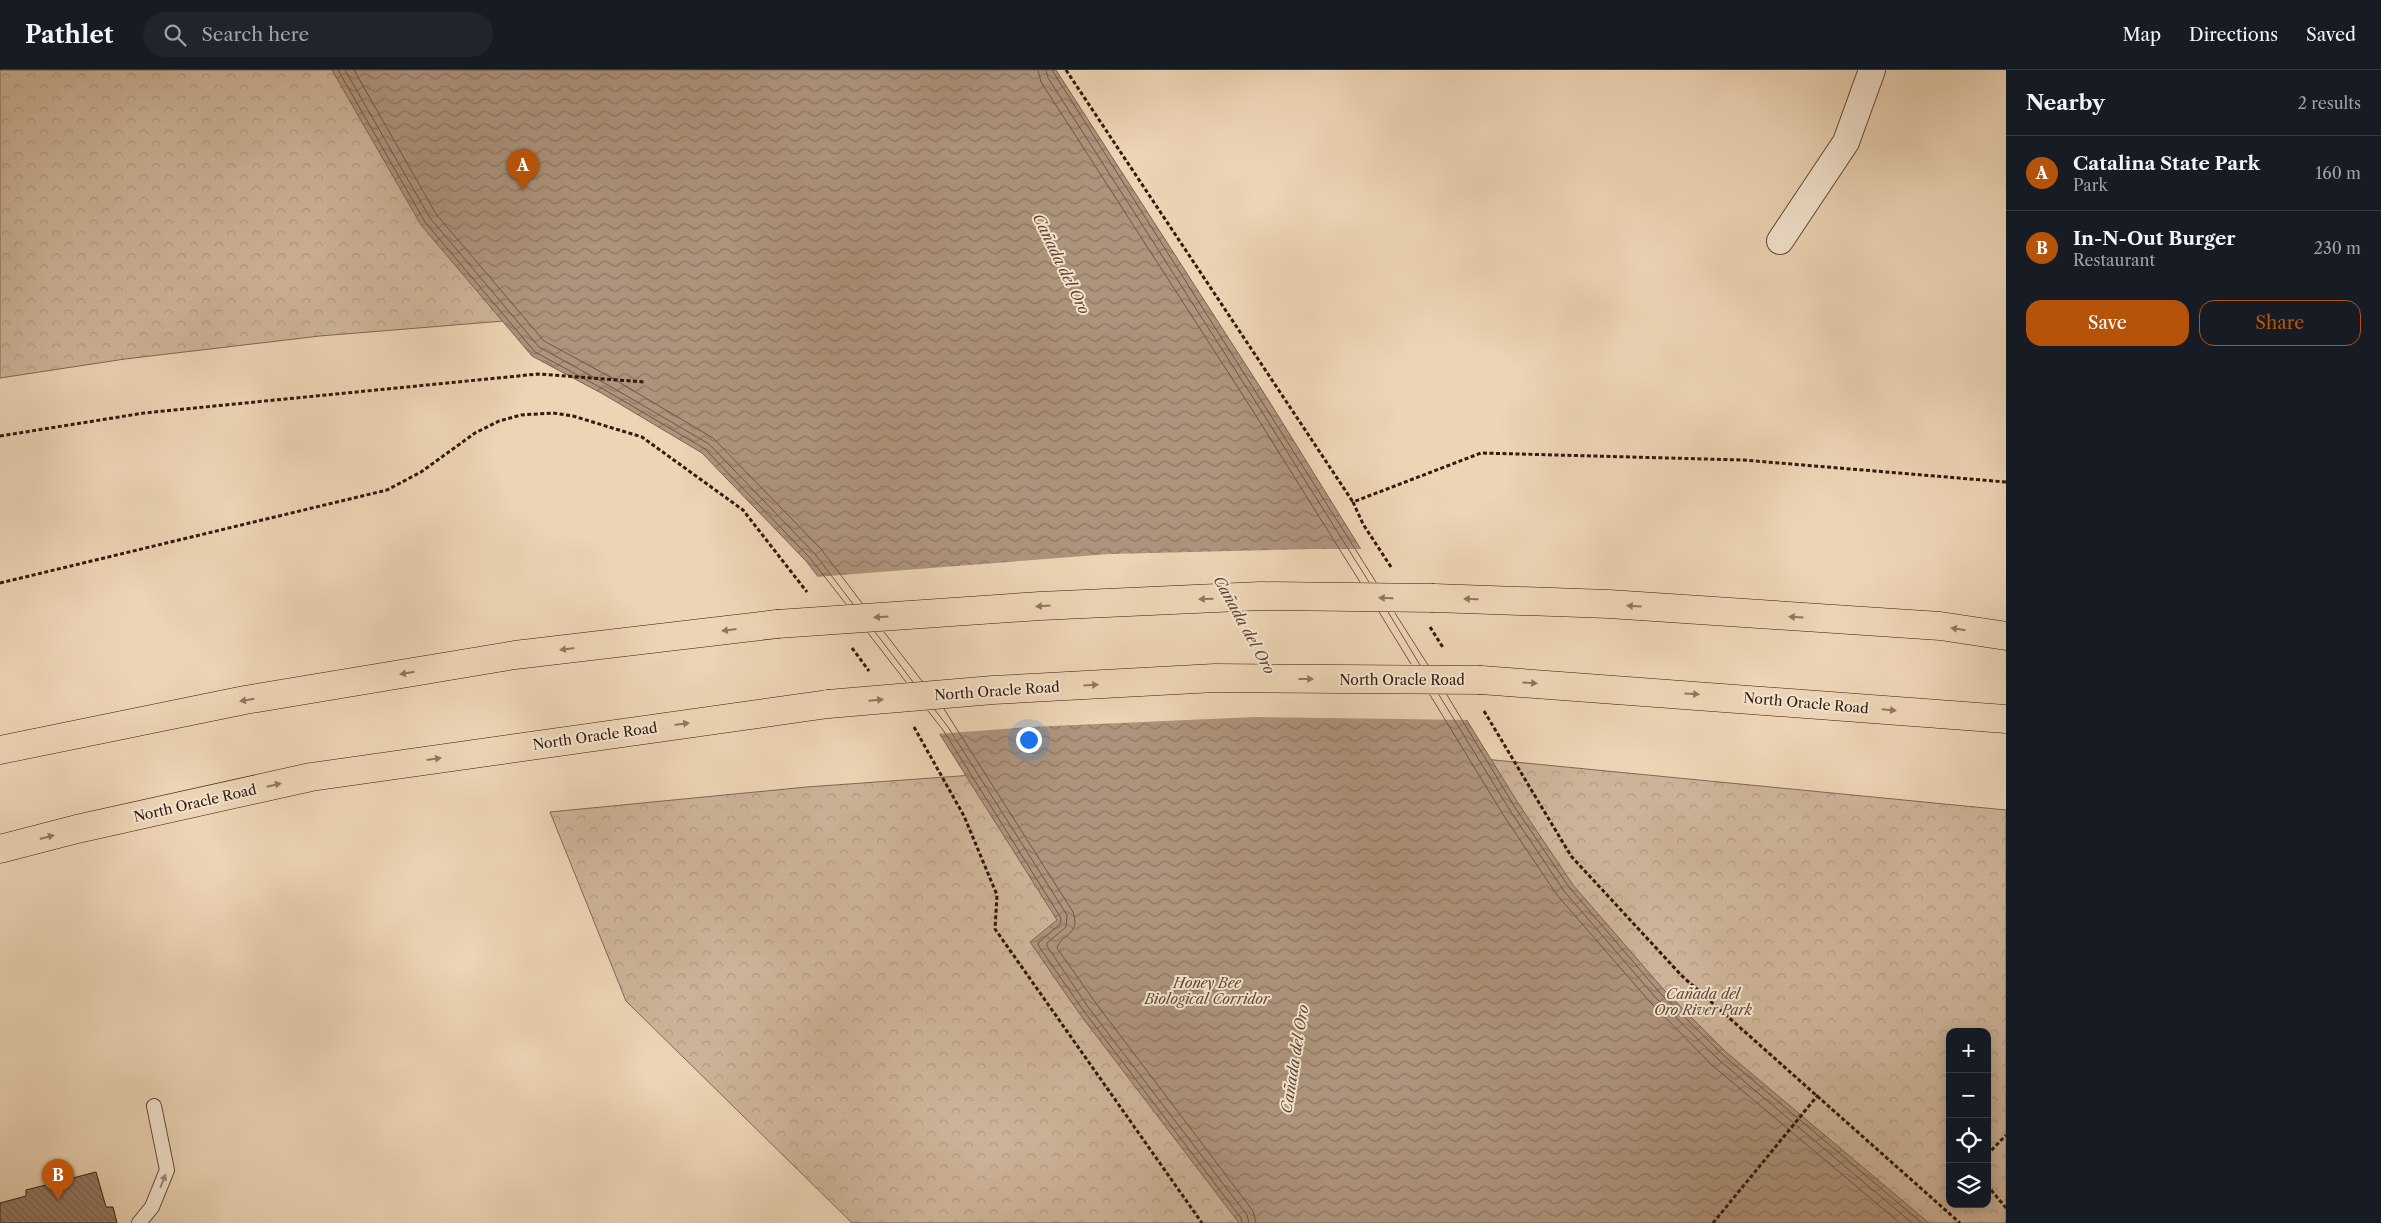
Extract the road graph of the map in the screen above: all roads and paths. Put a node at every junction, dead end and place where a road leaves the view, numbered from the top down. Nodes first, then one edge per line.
1 (1066, 70) edge
2 (1872, 70) edge
3 (1780, 241) dead end
4 (645, 382) dead end
5 (0, 436) edge
6 (2006, 482) edge
7 (1353, 502) junction
8 (1395, 574) dead end
9 (0, 583) edge
10 (810, 596) dead end
11 (1428, 624) dead end
12 (2006, 636) edge
13 (847, 643) dead end
14 (1449, 658) dead end
15 (872, 674) dead end
16 (1482, 708) dead end
17 (2006, 719) edge
18 (909, 721) dead end
19 (0, 750) edge
20 (0, 849) edge
21 (1818, 1095) junction
22 (154, 1106) dead end
23 (2006, 1135) edge
24 (1991, 1151) edge
25 (1991, 1190) edge
26 (2006, 1208) edge
27 (139, 1223) edge
28 (1202, 1223) edge
29 (1713, 1223) edge
30 (1960, 1223) edge

1 - 7 path
2 - 3 street
4 - 5 path
6 - 7 path
7 - 8 path
9 - 10 path
11 - 14 path
12 -> 19 highway, bridge
13 - 15 path
16 - 21 path
20 -> 17 highway, North Oracle Road, bridge
18 - 28 path
21 - 29 path
21 - 30 path
27 -> 22 lane
23 - 24 path
25 - 26 path

